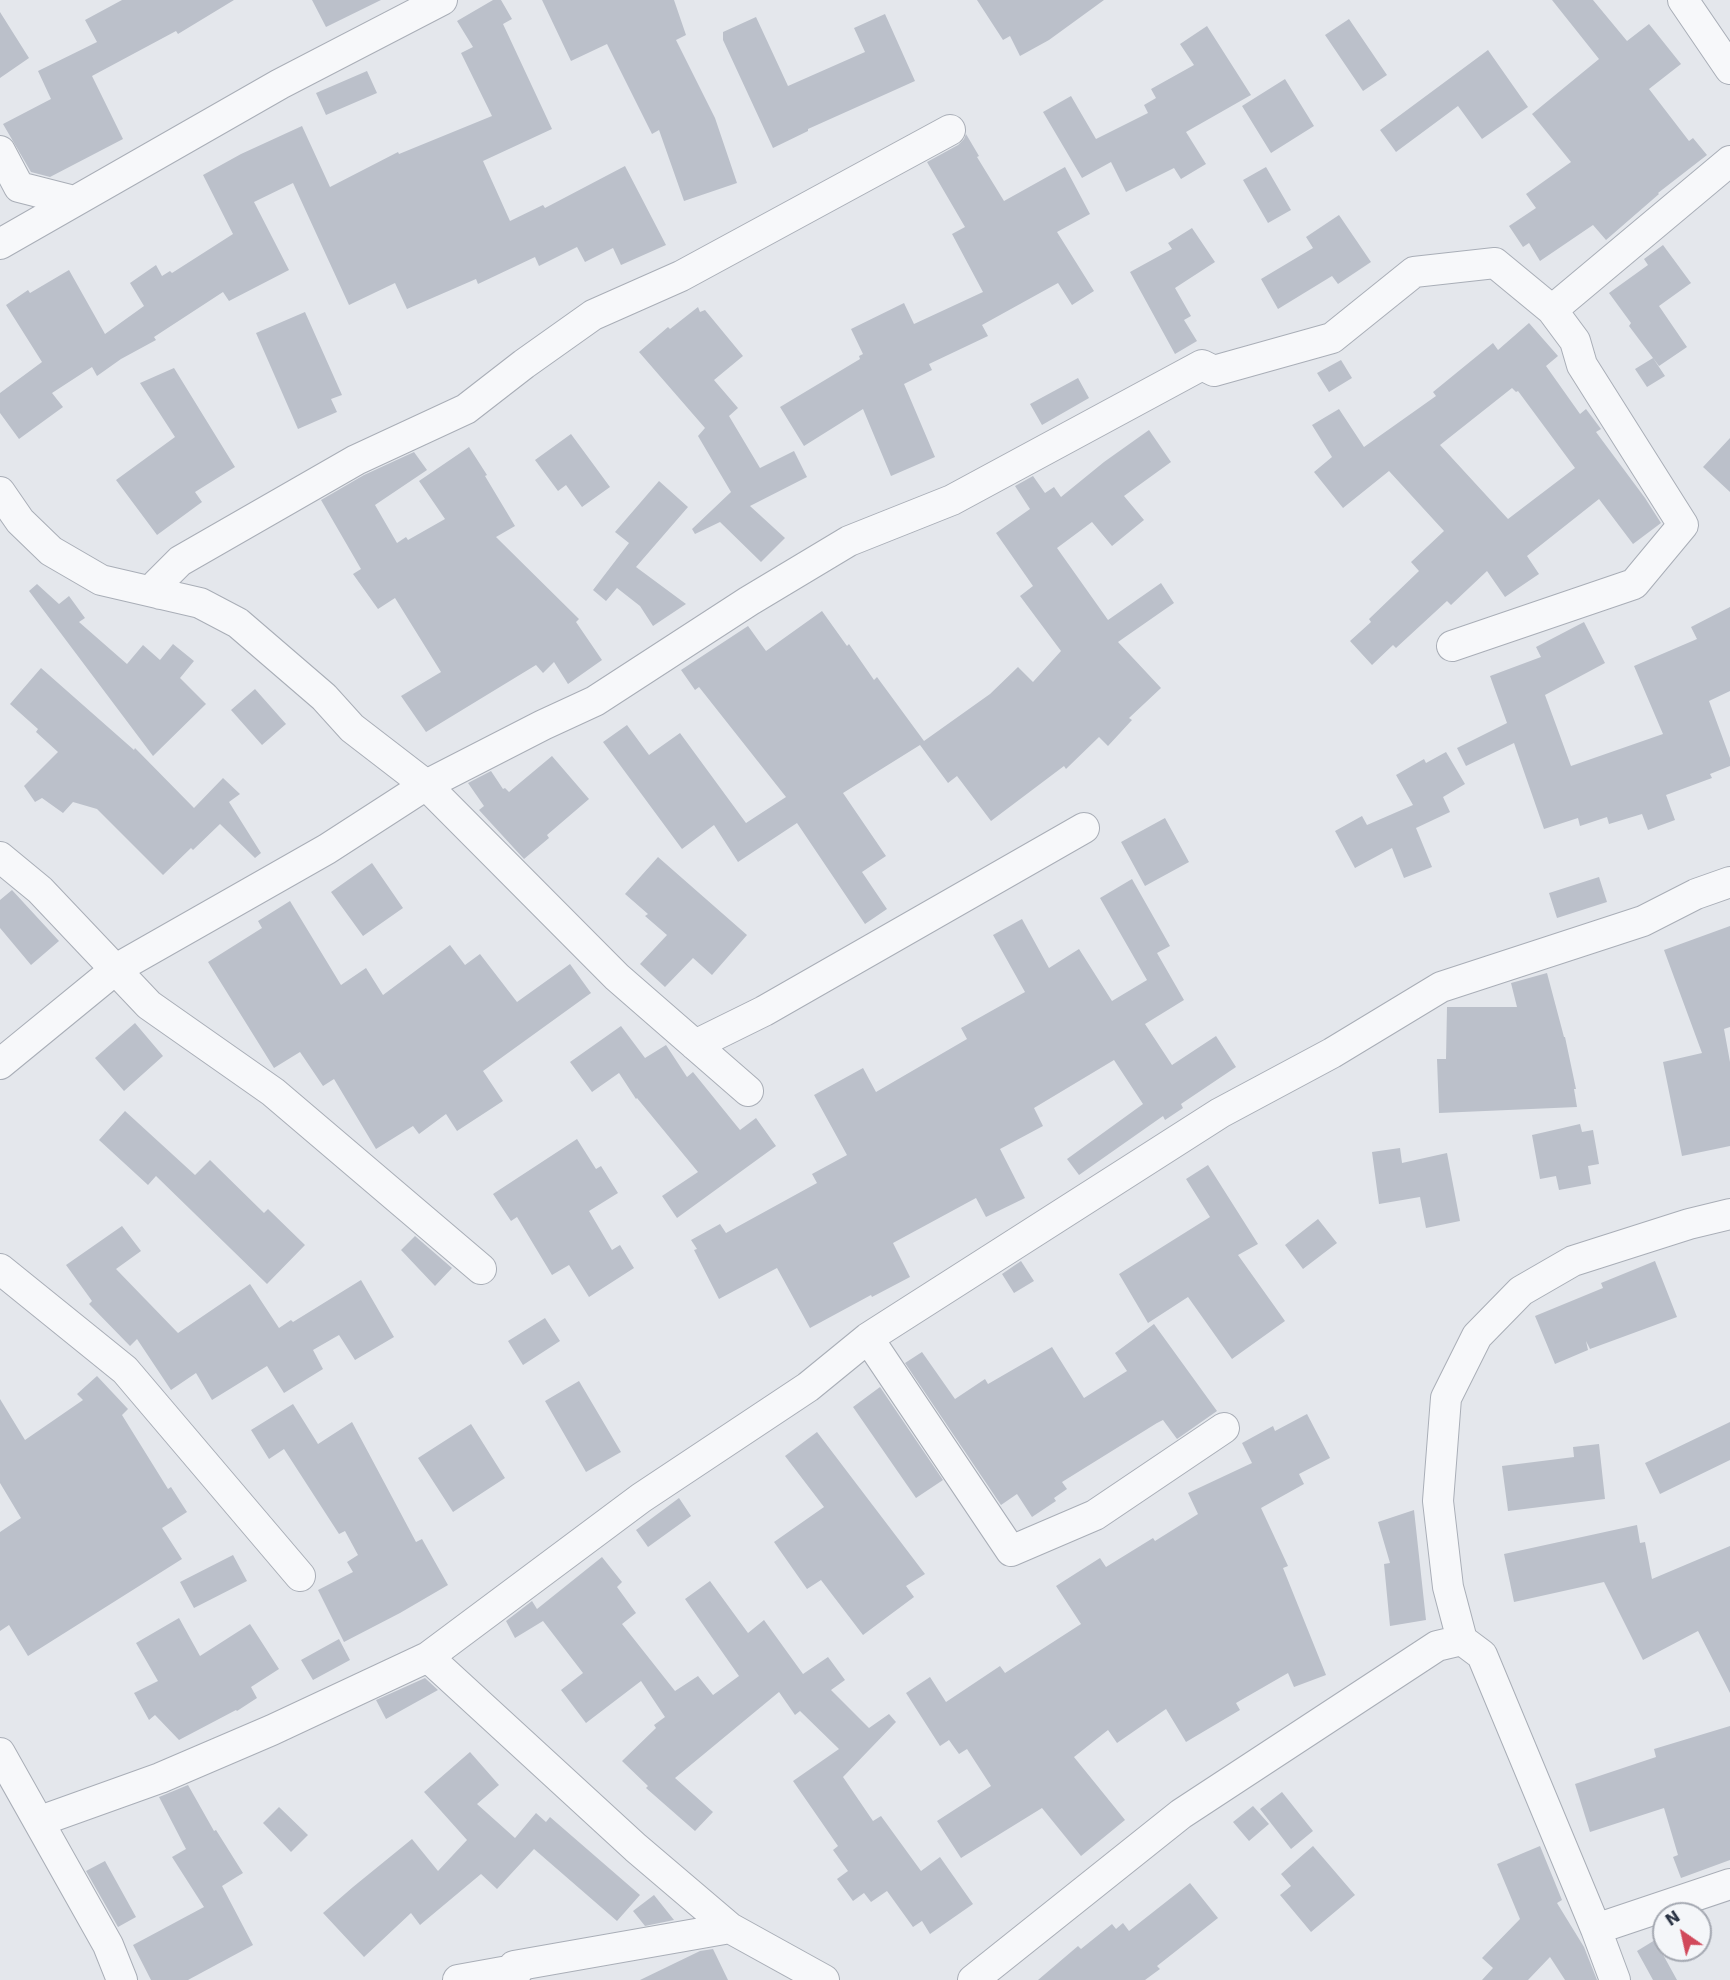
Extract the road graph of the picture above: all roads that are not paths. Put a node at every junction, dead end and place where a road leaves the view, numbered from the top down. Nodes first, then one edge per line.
1 (442, 0) edge
2 (1683, 0) edge
3 (1730, 69) edge
4 (950, 130) dead end
5 (0, 151) edge
6 (1730, 161) edge
7 (74, 201) junction
8 (0, 244) edge
9 (1552, 310) junction
10 (0, 492) edge
11 (160, 594) junction
12 (1452, 646) dead end
13 (426, 785) junction
14 (1084, 828) dead end
15 (0, 857) edge
16 (1730, 882) edge
17 (116, 969) junction
18 (695, 1045) junction
19 (0, 1064) edge
20 (748, 1091) dead end
21 (1728, 1223) edge
22 (0, 1269) edge
23 (481, 1269) dead end
24 (868, 1338) junction
25 (1224, 1428) dead end
26 (300, 1576) dead end
27 (1462, 1640) junction
28 (428, 1657) junction
29 (0, 1753) edge
30 (40, 1821) junction
31 (1730, 1884) edge
32 (730, 1928) junction
33 (1596, 1929) junction
34 (523, 1975) edge
35 (122, 1980) edge
36 (458, 1980) edge
37 (824, 1980) edge
38 (973, 1980) edge
39 (1615, 1980) edge

1 - 7 street
2 - 3 street
4 - 11 street
5 - 7 street
6 - 9 street
7 - 8 street
9 - 12 street
9 - 13 street
10 - 11 street
11 - 13 street
13 - 17 street
13 - 18 street
14 - 18 street
15 - 17 street
16 - 24 street
17 - 19 street
17 - 23 street
18 - 20 street
21 - 27 street
22 - 26 street
24 - 25 street
24 - 28 street
27 - 33 street
27 - 38 street
28 - 30 street
28 - 32 street
29 - 30 street
30 - 35 street
31 - 33 street
32 - 34 street
32 - 37 street
33 - 39 street
34 - 36 street

